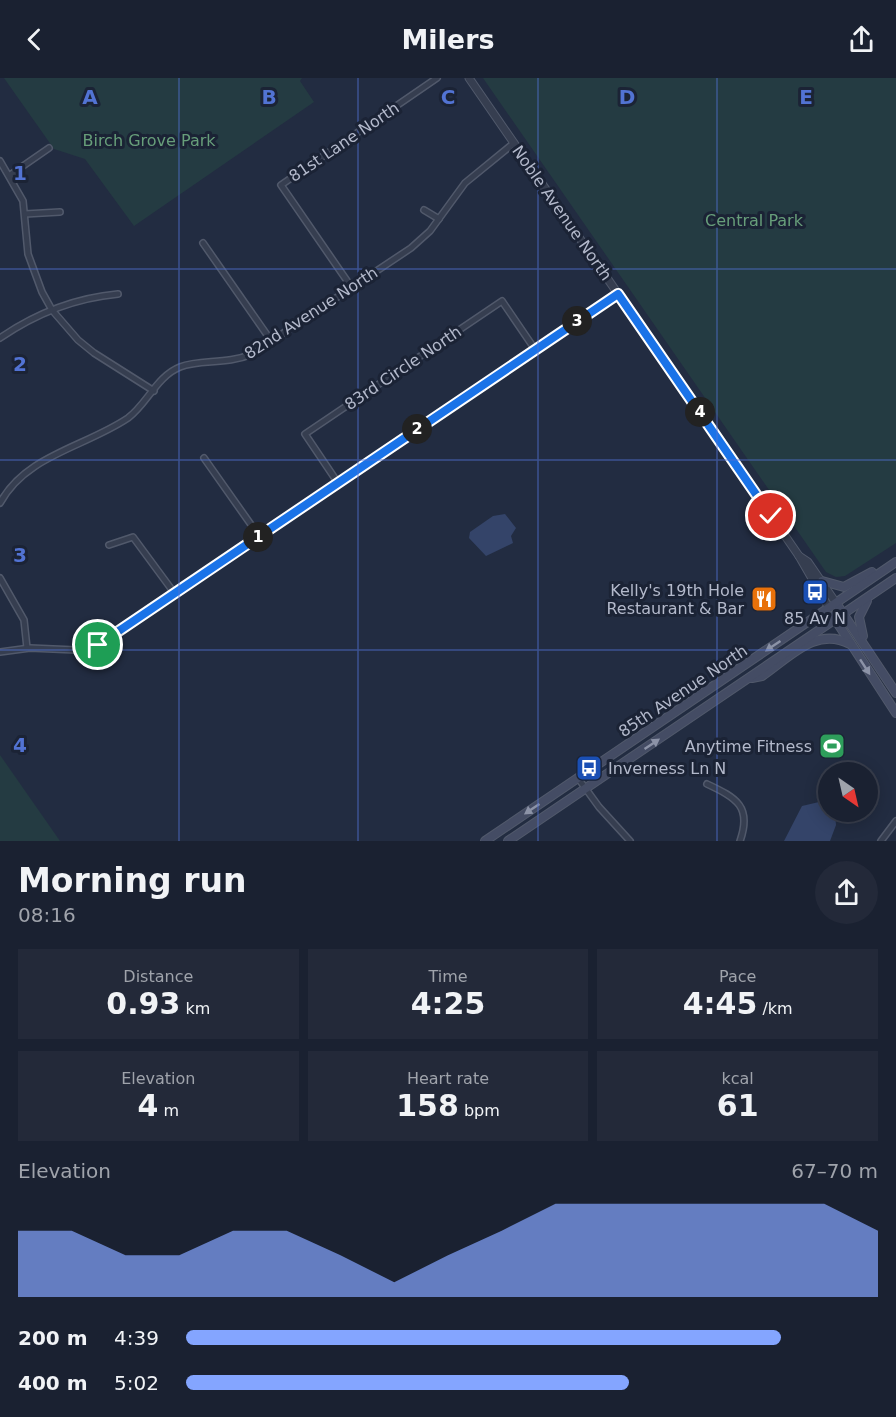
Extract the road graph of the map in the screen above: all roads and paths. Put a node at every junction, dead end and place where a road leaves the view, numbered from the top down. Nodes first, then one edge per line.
1 (437, 78) edge
2 (469, 78) edge
3 (513, 143) junction
4 (49, 148) dead end
5 (0, 161) edge
6 (10, 175) junction
7 (424, 210) dead end
8 (60, 212) dead end
9 (25, 214) junction
10 (439, 219) junction
11 (203, 243) dead end
12 (352, 288) junction
13 (118, 294) dead end
14 (618, 294) junction
15 (52, 310) junction
16 (0, 338) edge
17 (272, 342) junction
18 (534, 348) junction
19 (154, 391) junction
20 (41, 452) dead end
21 (204, 458) dead end
22 (45, 460) junction
23 (338, 483) junction
24 (0, 503) edge
25 (259, 537) junction
26 (109, 545) dead end
27 (799, 556) junction
28 (896, 556) edge
29 (896, 562) edge
30 (0, 578) edge
31 (896, 578) edge
32 (822, 581) junction
33 (876, 591) junction
34 (175, 594) junction
35 (836, 603) junction
36 (829, 608) junction
37 (843, 614) junction
38 (835, 619) junction
39 (851, 645) junction
40 (27, 648) junction
41 (0, 652) edge
42 (879, 667) junction
43 (745, 680) junction
44 (896, 693) edge
45 (896, 713) edge
46 (578, 778) junction
47 (707, 784) dead end
48 (586, 788) junction
49 (896, 821) edge
50 (485, 841) edge
51 (508, 841) edge
52 (630, 841) edge
53 (740, 841) edge
54 (881, 841) edge

1 - 12 street, 81st Lane North
2 - 3 street, Noble Avenue North
3 - 10 street, 82nd Avenue North
3 - 14 street, Noble Avenue North
4 - 6 street
5 - 6 street
6 - 9 street
7 - 10 street
8 - 9 street
9 - 15 street
10 - 12 street, 82nd Avenue North
11 - 17 street
12 - 17 street, 82nd Avenue North
13 - 15 street
14 - 18 street
14 - 27 street, Noble Avenue North
15 - 16 street
15 - 19 street
17 - 19 street, 82nd Avenue North
18 - 23 street
18 - 23 street, 83rd Circle North
19 - 22 street, 82nd Avenue North
20 - 22 street
21 - 25 street
22 - 24 street, 82nd Avenue North
23 - 25 street
25 - 34 street
26 - 34 street
27 - 32 street, Noble Avenue North
27 - 36 street, Noble Avenue North
28 - 32 main road
29 - 35 main road, 85th Avenue North
30 - 40 street
31 - 33 main road, 85th Avenue North
32 - 35 street, Noble Avenue North
33 - 37 main road, 85th Avenue North
33 - 42 main road
34 - 40 street
35 - 36 main road, 85th Avenue North
35 - 37 main road
36 - 38 main road
36 -> 46 main road, 85th Avenue North
37 - 38 main road, 85th Avenue North
37 - 42 main road
38 - 39 main road
38 - 43 main road, 85th Avenue North
39 - 43 main road
39 -> 45 main road
40 - 41 street
42 - 44 main road
48 -> 43 main road, 85th Avenue North
46 - 48 street
46 -> 50 main road, 85th Avenue North
47 - 53 street
48 - 51 main road, 85th Avenue North
48 - 52 street
49 - 54 street

